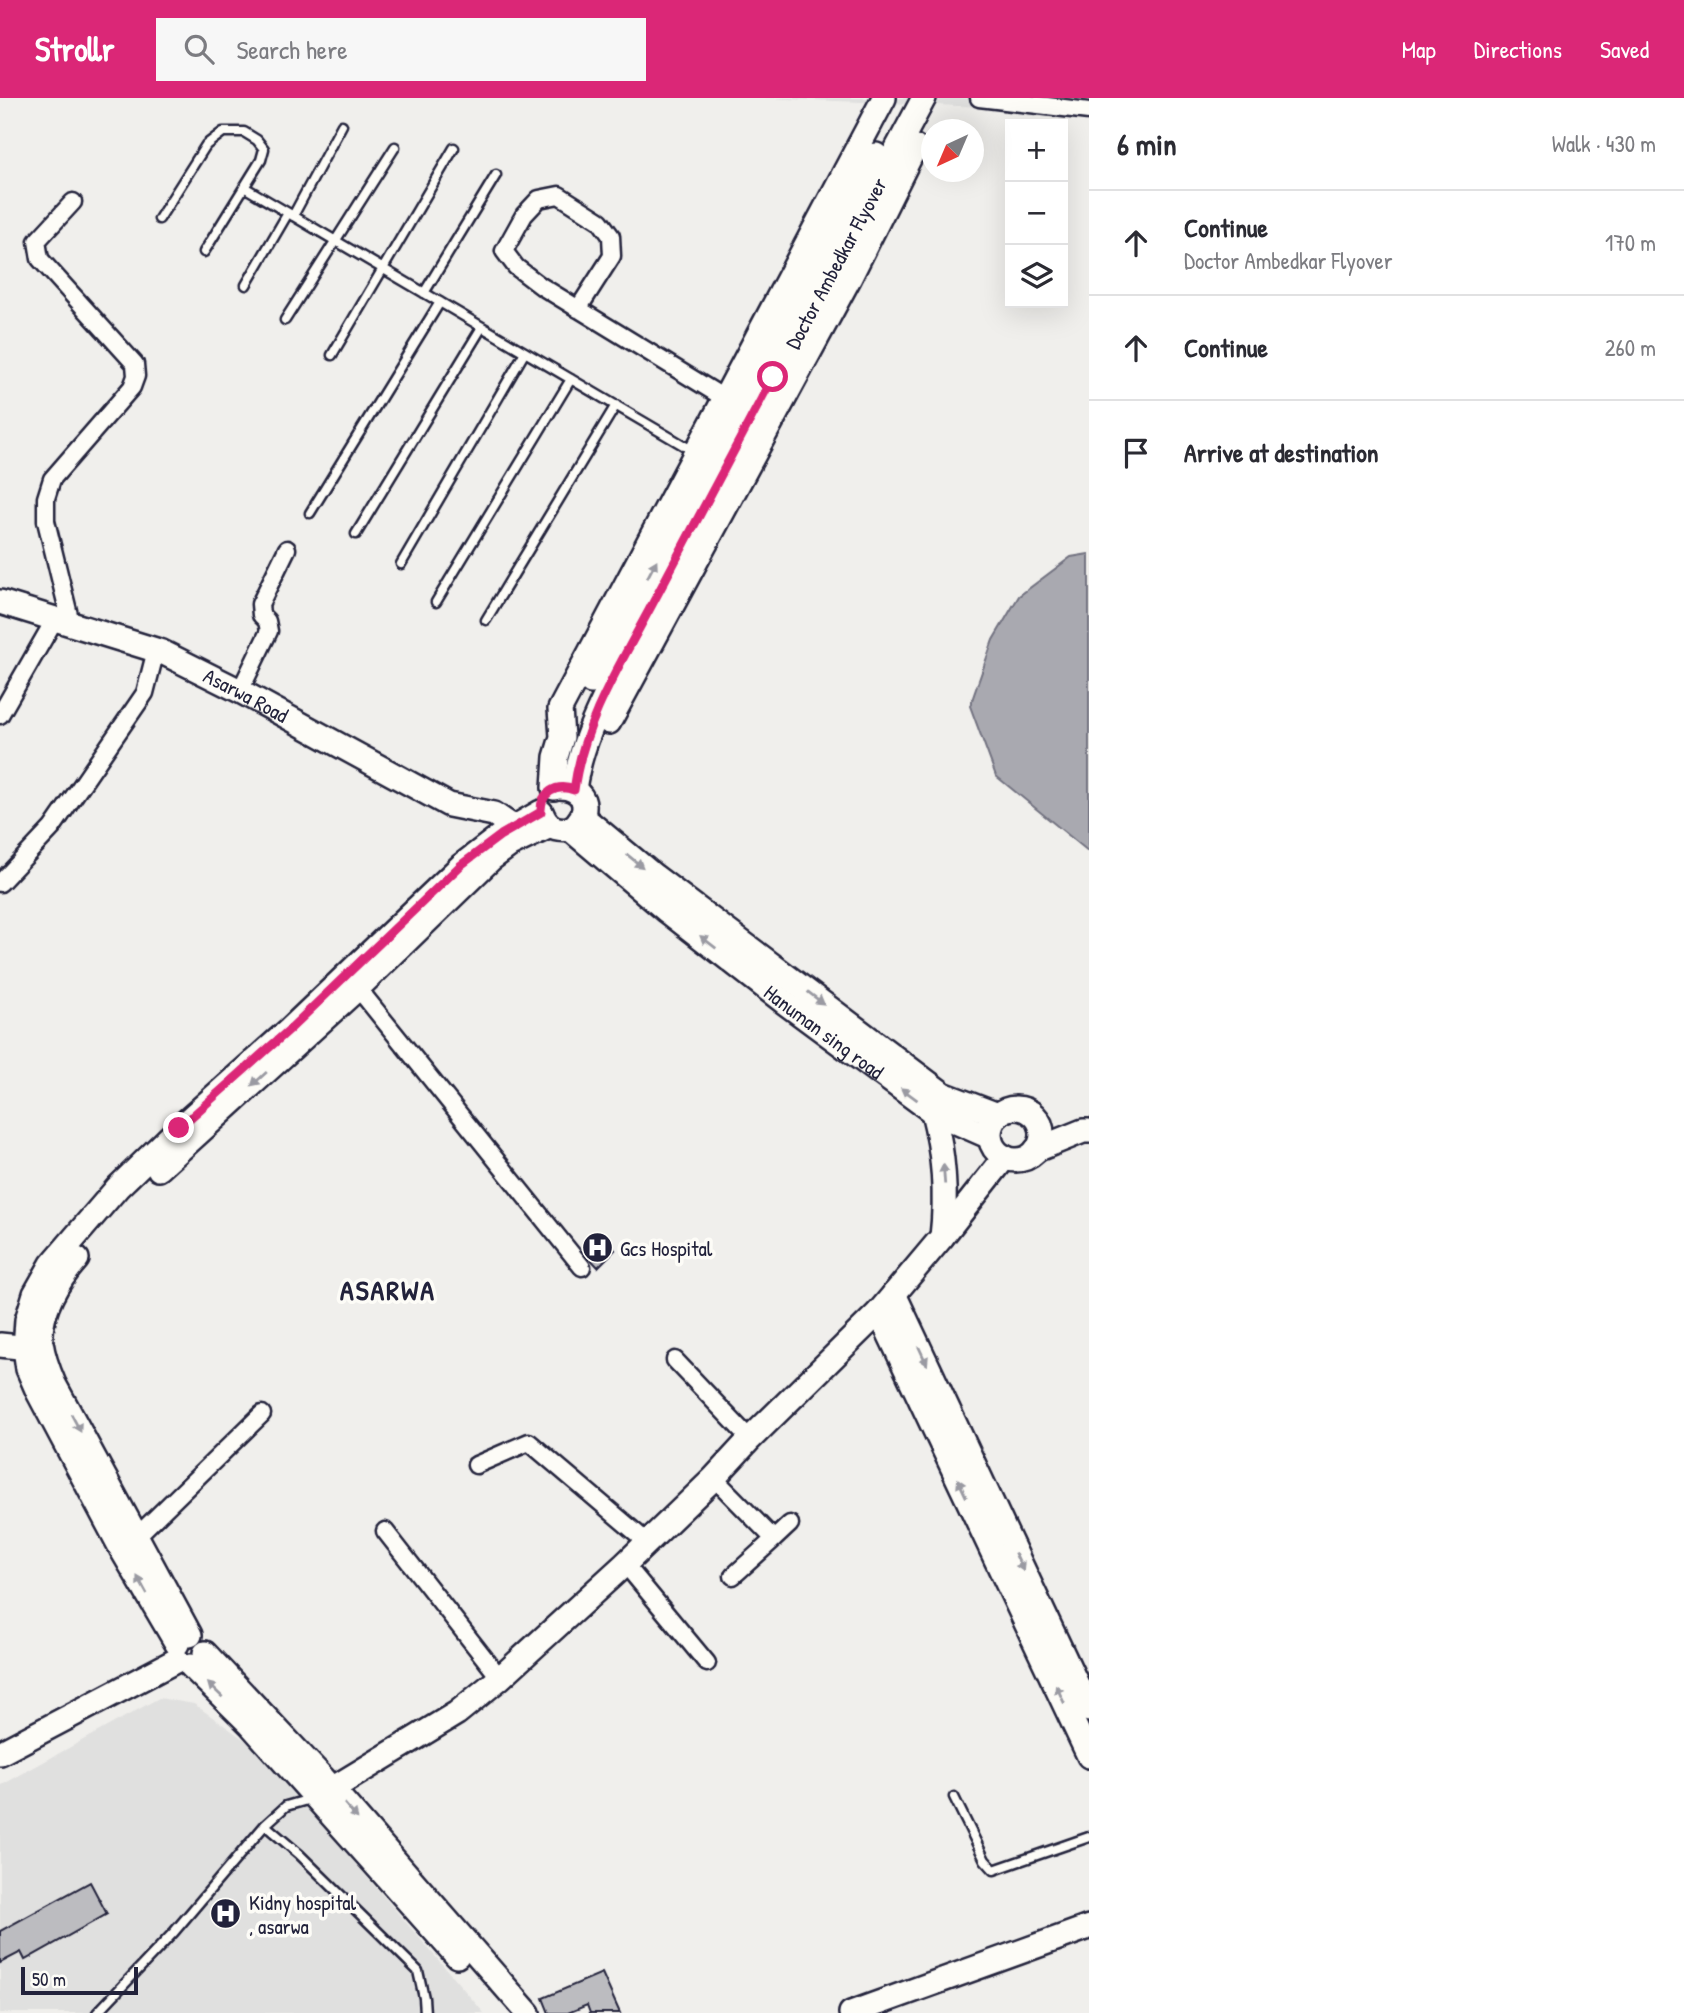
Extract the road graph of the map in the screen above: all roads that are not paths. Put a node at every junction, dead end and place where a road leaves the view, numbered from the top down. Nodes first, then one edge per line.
1 (884, 98) edge
2 (907, 98) edge
3 (924, 98) edge
4 (939, 98) edge
5 (979, 98) edge
6 (1089, 111) edge
7 (342, 125) dead end
8 (395, 147) dead end
9 (454, 149) dead end
10 (496, 175) dead end
11 (244, 187) junction
12 (73, 202) dead end
13 (291, 214) junction
14 (159, 219) dead end
15 (335, 240) junction
16 (204, 252) dead end
17 (384, 269) junction
18 (246, 285) dead end
19 (424, 293) junction
20 (440, 302) junction
21 (578, 309) junction
22 (285, 320) dead end
23 (482, 327) junction
24 (525, 352) junction
25 (332, 355) dead end
26 (571, 379) junction
27 (724, 398) junction
28 (616, 405) junction
29 (696, 452) junction
30 (310, 513) dead end
31 (356, 534) dead end
32 (287, 548) dead end
33 (401, 564) dead end
34 (436, 601) dead end
35 (0, 602) edge
36 (63, 621) junction
37 (486, 621) dead end
38 (156, 650) junction
39 (240, 691) junction
40 (0, 715) edge
41 (583, 729) junction
42 (562, 737) junction
43 (564, 789) junction
44 (561, 821) junction
45 (512, 837) junction
46 (0, 883) edge
47 (753, 964) junction
48 (353, 981) junction
49 (933, 1112) junction
50 (998, 1115) junction
51 (1036, 1118) junction
52 (1086, 1131) edge
53 (990, 1137) junction
54 (1036, 1150) junction
55 (1005, 1157) junction
56 (942, 1237) junction
57 (582, 1267) dead end
58 (886, 1303) junction
59 (0, 1345) edge
60 (34, 1349) junction
61 (675, 1360) dead end
62 (262, 1414) dead end
63 (750, 1439) junction
64 (476, 1465) dead end
65 (714, 1478) junction
66 (790, 1524) dead end
67 (385, 1531) dead end
68 (137, 1536) junction
69 (774, 1539) junction
70 (647, 1542) junction
71 (625, 1564) junction
72 (733, 1576) dead end
73 (188, 1652) junction
74 (706, 1663) dead end
75 (500, 1678) junction
76 (1089, 1710) edge
77 (0, 1753) edge
78 (1089, 1756) edge
79 (324, 1793) junction
80 (954, 1797) dead end
81 (265, 1825) junction
82 (1089, 1837) edge
83 (1083, 1932) edge
84 (97, 2013) edge
85 (425, 2013) edge
86 (508, 2013) edge
87 (528, 2013) edge
88 (851, 2013) edge

1 - 27 street
41 -> 2 street, Doctor Ambedkar Flyover
3 - 41 street, Doctor Ambedkar Flyover
4 - 41 street
5 - 6 street
7 - 13 lane
8 - 15 lane
9 - 17 lane
10 - 19 lane
11 - 13 lane
11 - 14 lane
11 - 16 lane
12 - 36 street
13 - 15 lane
13 - 18 lane
15 - 17 lane
15 - 22 lane
17 - 19 lane
17 - 25 lane
19 - 20 lane
20 - 23 lane
20 - 30 lane
21 - 21 street
21 - 27 street
23 - 24 lane
23 - 31 lane
24 - 26 lane
24 - 33 lane
26 - 28 lane
26 - 34 lane
27 - 29 street
28 - 29 lane
28 - 37 lane
29 - 42 street
32 - 39 street
35 - 36 street, Asarwa Road
36 - 38 street, Asarwa Road
36 - 40 street
38 - 39 street, Asarwa Road
38 - 46 street
39 - 45 street, Asarwa Road
41 - 42 street
41 - 43 street
42 - 43 street
43 - 44 street
43 - 44 street
44 - 45 street
47 -> 44 street, Hanuman sing road
44 -> 47 street
45 - 48 street
49 -> 47 street, Hanuman sing road
47 -> 50 street
48 - 57 street
48 - 60 street
49 - 53 street, Hanuman sing road
56 -> 49 street
50 - 51 street
50 - 53 street
51 - 52 street
51 - 54 street
52 - 54 street
53 - 55 street
54 - 55 street
55 - 56 street
56 - 58 street
58 - 63 street
58 -> 76 street
78 -> 58 street
59 - 60 street
60 -> 68 street
73 -> 60 street
61 - 63 street
62 - 68 street
63 - 65 street
64 - 70 street
65 - 69 street
65 - 70 street
66 - 69 street
67 - 75 street
68 - 73 street
69 - 72 street
70 - 71 street
71 - 74 street
71 - 75 street
73 - 77 street
73 - 79 street
75 - 79 street
79 - 81 lane
79 - 86 street
79 -> 87 street
80 - 82 lane
81 - 84 lane
81 - 85 lane
83 - 88 street

